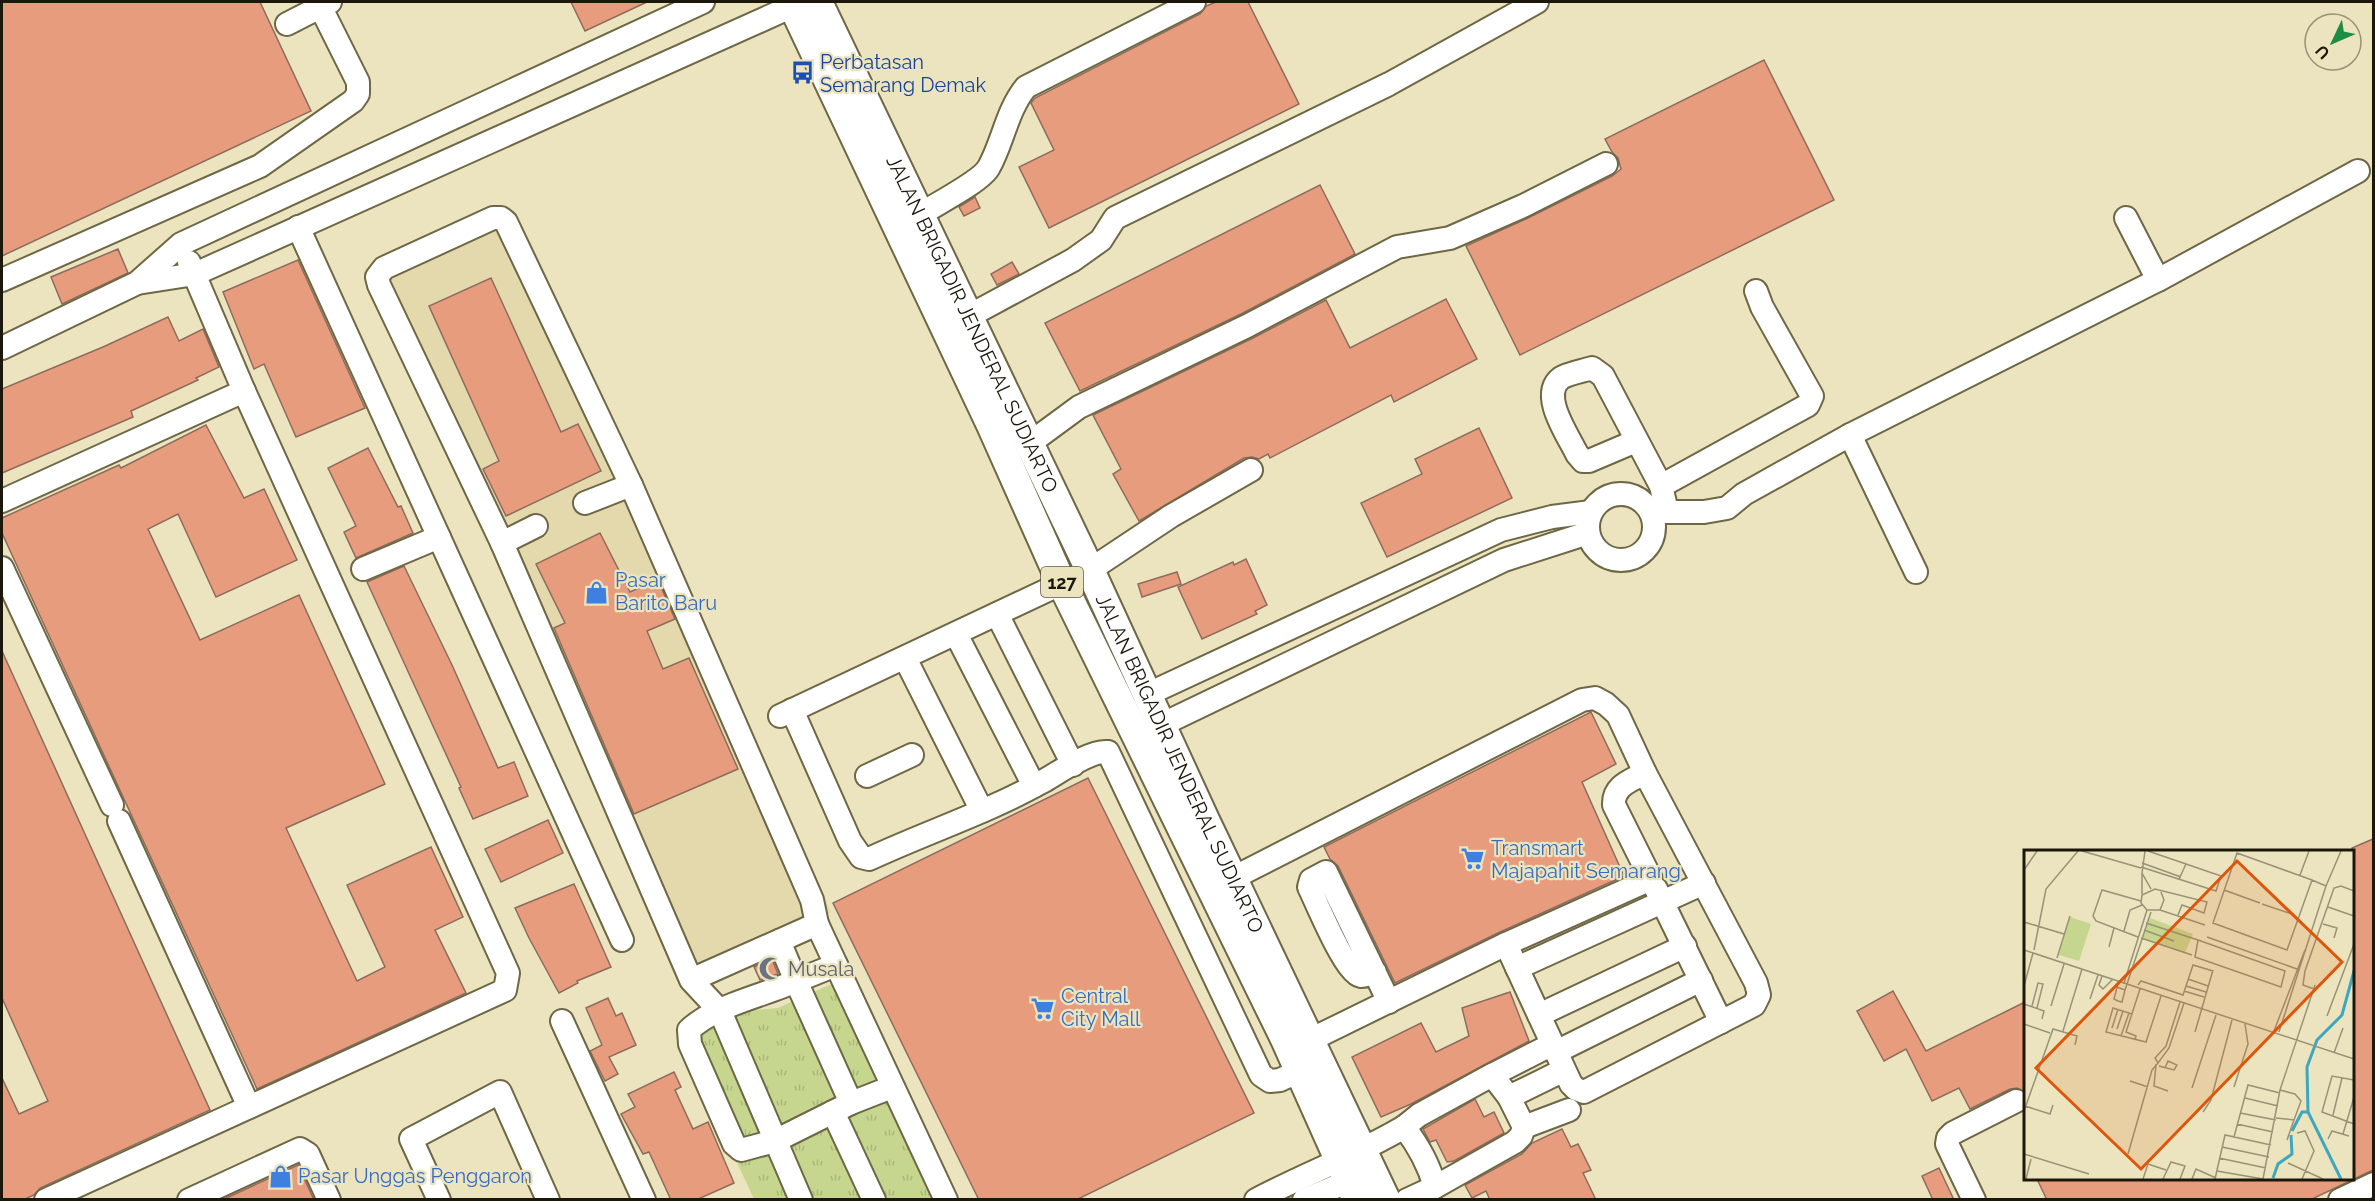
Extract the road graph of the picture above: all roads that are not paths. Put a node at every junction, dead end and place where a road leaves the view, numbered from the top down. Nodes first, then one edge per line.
1 (703, 2) edge
2 (1194, 2) edge
3 (1536, 2) edge
4 (801, 3) edge
5 (325, 4) edge
6 (287, 24) dead end
7 (1606, 164) dead end
8 (2358, 171) dead end
9 (921, 214) junction
10 (2126, 218) dead end
11 (298, 227) junction
12 (182, 244) junction
13 (195, 274) junction
14 (2, 280) edge
15 (2158, 280) junction
16 (137, 283) junction
17 (1756, 291) dead end
18 (969, 316) junction
19 (2, 348) edge
20 (244, 392) junction
21 (1850, 435) junction
22 (1636, 441) dead end
23 (1030, 443) junction
24 (1251, 470) dead end
25 (631, 485) junction
26 (1661, 486) junction
27 (2, 501) edge
28 (585, 503) dead end
29 (1659, 512) junction
30 (1589, 523) junction
31 (537, 526) dead end
32 (439, 537) junction
33 (502, 543) junction
34 (2, 568) edge
35 (363, 569) dead end
36 (1090, 570) junction
37 (1916, 572) dead end
38 (1062, 584) junction
39 (997, 614) junction
40 (956, 634) junction
41 (905, 658) junction
42 (1146, 695) junction
43 (1161, 725) junction
44 (912, 755) dead end
45 (1073, 765) junction
46 (1645, 773) junction
47 (867, 776) dead end
48 (1034, 786) junction
49 (982, 812) junction
50 (1310, 841) junction
51 (1233, 878) junction
52 (1651, 879) junction
53 (1704, 883) junction
54 (1663, 902) junction
55 (817, 924) junction
56 (622, 940) dead end
57 (778, 941) junction
58 (1506, 944) junction
59 (1685, 946) junction
60 (836, 965) junction
61 (1517, 968) junction
62 (691, 980) junction
63 (1701, 980) junction
64 (796, 981) junction
65 (1389, 1002) junction
66 (720, 1011) junction
67 (1539, 1015) junction
68 (562, 1021) dead end
69 (1721, 1022) junction
70 (1310, 1040) junction
71 (1553, 1058) junction
72 (1299, 1071) junction
73 (1492, 1075) junction
74 (892, 1087) junction
75 (1509, 1097) junction
76 (2016, 1101) dead end
77 (249, 1107) junction
78 (842, 1108) junction
79 (1569, 1110) dead end
80 (1404, 1127) junction
81 (1524, 1127) junction
82 (775, 1141) junction
83 (1356, 1172) edge
84 (2373, 1184) edge
85 (1435, 1187) junction
86 (940, 1198) edge
87 (46, 1200) edge
88 (189, 1200) edge
89 (329, 1200) edge
90 (439, 1200) edge
91 (548, 1200) edge
92 (644, 1200) edge
93 (801, 1200) edge
94 (874, 1200) edge
95 (1256, 1200) edge
96 (1304, 1200) edge
97 (1386, 1200) edge
98 (1407, 1200) edge
99 (1974, 1200) edge
100 (2340, 1200) edge

1 - 12 lane
2 - 9 lane
3 - 18 lane
4 - 9 main road, JALAN BRIGADIR JENDERAL SUDIARTO / 127
4 - 11 lane
4 - 38 main road, JALAN BRIGADIR JENDERAL SUDIARTO / 127
5 - 6 lane
5 - 14 lane
7 - 23 lane
8 - 15 lane
9 - 18 main road, JALAN BRIGADIR JENDERAL SUDIARTO / 127
10 - 15 lane
11 - 13 lane
11 - 32 lane
12 - 13 lane
12 - 16 lane
13 - 16 lane
13 - 20 lane
15 - 21 lane
16 - 19 lane
17 - 26 lane
18 - 23 main road, JALAN BRIGADIR JENDERAL SUDIARTO / 127
20 - 27 lane
20 - 77 lane
21 - 29 lane
21 - 37 lane
22 - 26 lane
23 - 36 main road, JALAN BRIGADIR JENDERAL SUDIARTO / 127
24 - 36 lane
25 - 28 lane
25 - 33 lane
25 - 55 lane
26 - 29 lane
29 - 30 lane
29 - 30 lane
30 - 42 lane
30 - 43 lane
31 - 33 lane
32 - 35 lane
32 - 56 lane
33 - 62 lane
34 - 77 lane
36 - 38 lane
36 - 42 main road, JALAN BRIGADIR JENDERAL SUDIARTO / 127
38 - 39 lane
38 - 72 main road, JALAN BRIGADIR JENDERAL SUDIARTO / 127
39 - 40 lane
39 - 45 lane
40 - 41 lane
40 - 48 lane
41 - 49 lane
41 - 49 lane
42 - 43 main road, JALAN BRIGADIR JENDERAL SUDIARTO / 127
43 - 51 main road, JALAN BRIGADIR JENDERAL SUDIARTO / 127
44 - 47 lane
45 - 48 lane
45 - 72 lane
46 - 50 lane
46 - 52 lane
46 - 53 lane
48 - 49 lane
50 - 51 lane
50 - 65 lane
51 - 70 main road, JALAN BRIGADIR JENDERAL SUDIARTO / 127
52 - 54 lane
52 - 58 lane
53 - 54 lane
53 - 69 lane
54 - 59 lane
54 - 61 lane
55 - 57 lane
55 - 60 lane
57 - 62 lane
57 - 64 lane
58 - 61 lane
58 - 65 lane
59 - 63 lane
59 - 67 lane
60 - 64 lane
60 - 74 lane
61 - 67 lane
62 - 66 lane
63 - 69 lane
63 - 71 lane
64 - 66 lane
64 - 78 lane
65 - 70 lane
66 - 82 lane
66 - 82 lane
67 - 71 lane
68 - 92 lane
69 - 71 lane
70 - 83 main road, JALAN BRIGADIR JENDERAL SUDIARTO / 127
71 - 73 lane
71 - 75 lane
72 - 83 main road, JALAN BRIGADIR JENDERAL SUDIARTO / 127
73 - 75 lane
73 - 80 lane
74 - 78 lane
74 - 86 lane
75 - 81 lane
76 - 99 lane
77 - 87 lane
78 - 82 lane
78 - 94 lane
79 - 81 lane
80 - 83 lane
80 - 85 lane
81 - 85 lane
82 - 93 lane
83 - 95 lane
83 - 96 lane
83 - 97 main road, JALAN BRIGADIR JENDERAL SUDIARTO / 127
84 - 100 lane
85 - 98 lane
88 - 89 lane
90 - 91 lane

